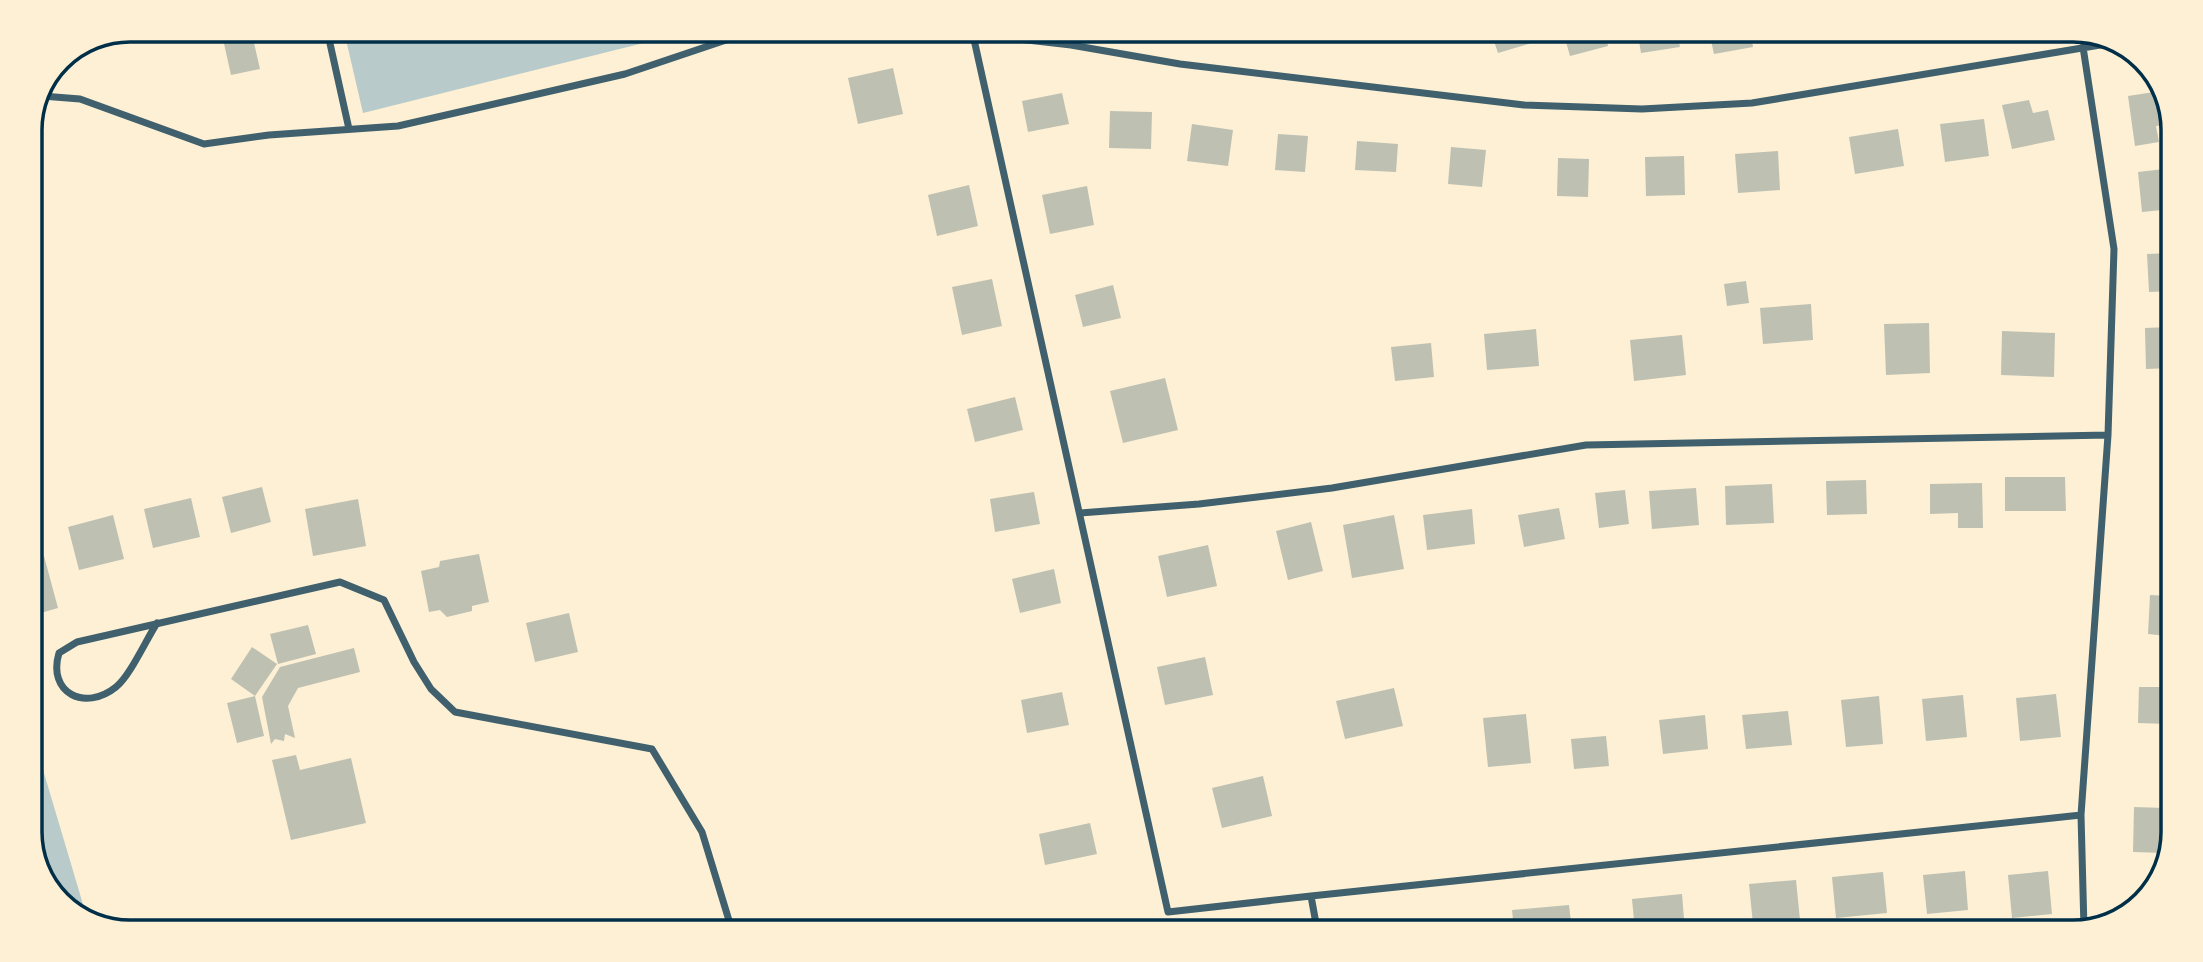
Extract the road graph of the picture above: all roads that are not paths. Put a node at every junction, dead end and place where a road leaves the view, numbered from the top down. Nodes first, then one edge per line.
1 (330, 42) edge
2 (720, 42) edge
3 (972, 42) edge
4 (1032, 42) edge
5 (2095, 45) edge
6 (2083, 47) junction
7 (49, 96) edge
8 (349, 130) junction
9 (2108, 435) junction
10 (1080, 513) junction
11 (157, 623) junction
12 (2081, 814) junction
13 (1311, 896) junction
14 (2084, 919) edge
15 (729, 920) edge
16 (1315, 920) edge

1 - 8 street
2 - 8 street
3 - 10 street
4 - 6 street
5 - 6 street
6 - 9 street
7 - 8 street
9 - 10 street
9 - 12 street
10 - 13 street
11 - 11 street
11 - 15 street
12 - 13 street
12 - 14 street
13 - 16 street

